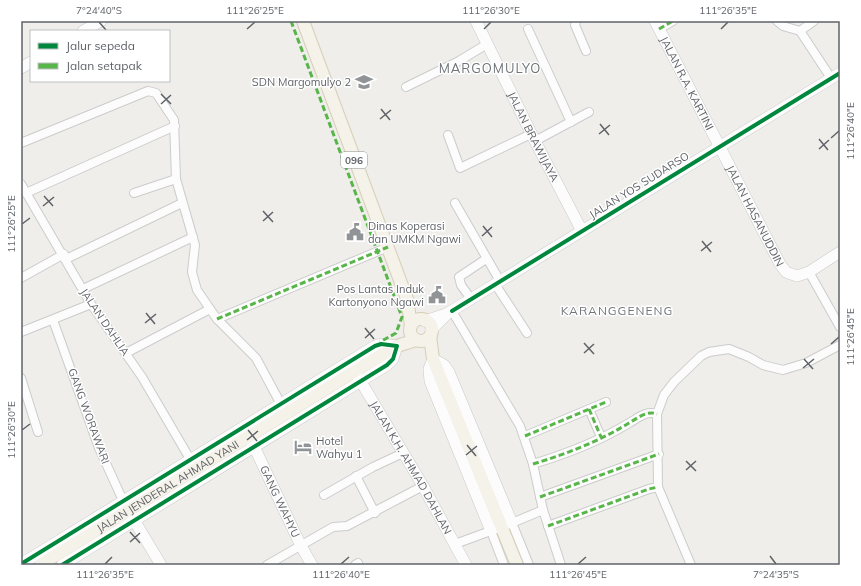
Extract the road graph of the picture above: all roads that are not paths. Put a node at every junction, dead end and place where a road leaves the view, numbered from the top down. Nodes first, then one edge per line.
1 (100, 21) edge
2 (303, 21) edge
3 (476, 21) edge
4 (576, 21) edge
5 (673, 21) edge
6 (777, 21) edge
7 (814, 21) edge
8 (657, 25) edge
9 (528, 29) dead end
10 (85, 30) edge
11 (800, 31) junction
12 (487, 44) junction
13 (586, 51) dead end
14 (30, 63) edge
15 (21, 68) edge
16 (836, 75) edge
17 (406, 87) dead end
18 (589, 112) dead end
19 (571, 122) junction
20 (175, 126) junction
21 (448, 134) dead end
22 (533, 137) junction
23 (21, 143) edge
24 (720, 146) junction
25 (176, 179) junction
26 (21, 184) edge
27 (26, 193) junction
28 (134, 193) dead end
29 (182, 203) junction
30 (455, 203) dead end
31 (582, 230) junction
32 (193, 237) junction
33 (388, 247) junction
34 (840, 252) edge
35 (65, 257) junction
36 (486, 259) junction
37 (809, 272) junction
38 (21, 278) edge
39 (498, 282) junction
40 (83, 289) junction
41 (407, 298) junction
42 (471, 299) junction
43 (91, 304) junction
44 (210, 309) junction
45 (450, 312) junction
46 (217, 319) junction
47 (54, 320) junction
48 (427, 327) junction
49 (840, 327) edge
50 (21, 332) edge
51 (527, 333) dead end
52 (414, 334) junction
53 (840, 344) edge
54 (397, 346) junction
55 (126, 353) junction
56 (433, 360) junction
57 (358, 376) junction
58 (21, 378) edge
59 (454, 397) junction
60 (606, 402) dead end
61 (283, 409) junction
62 (589, 409) junction
63 (657, 414) junction
64 (38, 432) dead end
65 (525, 436) junction
66 (601, 437) junction
67 (252, 441) junction
68 (403, 453) junction
69 (659, 454) junction
70 (468, 459) junction
71 (533, 464) junction
72 (196, 468) junction
73 (356, 476) junction
74 (423, 486) junction
75 (658, 487) junction
76 (324, 495) dead end
77 (540, 497) junction
78 (543, 510) junction
79 (128, 511) junction
80 (375, 513) junction
81 (548, 526) junction
82 (502, 527) junction
83 (65, 544) junction
84 (454, 544) junction
85 (301, 546) junction
86 (21, 564) edge
87 (522, 564) edge
88 (40, 565) edge
89 (62, 565) edge
90 (161, 565) edge
91 (267, 565) edge
92 (312, 565) edge
93 (466, 565) edge
94 (504, 565) edge
95 (561, 565) edge
96 (691, 565) edge

1 - 10 street
2 - 33 main road, 096
3 - 12 street, JALAN BRAWIJAYA
4 - 13 street
5 - 8 street
6 - 11 street
7 - 11 street
8 - 24 street, JALAN R.A. KARTINI
9 - 19 street
11 - 16 street
12 - 17 street
12 - 22 street, JALAN BRAWIJAYA
14 - 15 street
16 - 24 street, JALAN YOS SUDARSO
18 - 19 street
19 - 22 street
20 - 23 street
20 - 25 street
20 - 27 street
21 - 22 street
22 - 31 street, JALAN BRAWIJAYA
24 - 31 street, JALAN YOS SUDARSO
24 - 37 street, JALAN HASANUDDIN
25 - 28 street
25 - 29 street
26 - 27 street, JALAN DAHLIA
27 - 35 street, JALAN DAHLIA
29 - 32 street
29 - 35 street
30 - 36 street
31 - 39 street, JALAN YOS SUDARSO
32 - 40 street
32 - 44 street
33 - 41 main road, 096
33 - 46 street
34 - 37 street, JALAN HASANUDDIN
35 - 38 street
35 - 40 street, JALAN DAHLIA
36 - 39 street
36 - 42 street
37 - 49 street
39 - 42 street, JALAN YOS SUDARSO
39 - 51 street
40 - 43 street, JALAN DAHLIA
41 - 48 main road, 096
41 - 52 main road, 096
42 - 45 street, JALAN YOS SUDARSO
43 - 47 street
43 - 55 street, JALAN DAHLIA
44 - 46 street
44 - 55 street
45 - 48 street, JALAN YOS SUDARSO
45 - 65 street
46 - 61 street
47 - 50 street
47 - 79 street, GANG WORAWARI
48 - 52 main road
48 - 52 main road
48 - 56 main road
52 - 54 main road, JALAN JENDERAL AHMAD YANI
52 - 56 main road
53 - 63 street
54 - 57 main road, JALAN JENDERAL AHMAD YANI
54 - 61 street
55 - 72 street, JALAN DAHLIA
56 - 59 main road
56 - 70 street
57 - 61 main road, JALAN JENDERAL AHMAD YANI
57 - 67 street
57 - 68 street, JALAN K.H. AHMAD DAHLAN
58 - 64 street
59 - 70 main road
59 - 82 street
60 - 62 street
61 - 67 main road, JALAN JENDERAL AHMAD YANI
61 - 72 street
62 - 65 street
62 - 66 street
63 - 66 street
63 - 69 street
65 - 71 street
66 - 71 street
67 - 72 main road, JALAN JENDERAL AHMAD YANI
67 - 85 street, GANG WAHYU
68 - 73 street
68 - 74 street, JALAN K.H. AHMAD DAHLAN
69 - 75 street
69 - 77 street
70 - 82 main road
71 - 77 street
72 - 79 main road, JALAN JENDERAL AHMAD YANI
73 - 76 street
73 - 80 street
74 - 80 street
74 - 84 street, JALAN K.H. AHMAD DAHLAN
75 - 81 street
75 - 96 street
77 - 78 street
78 - 81 street
78 - 82 street
79 - 83 main road, JALAN JENDERAL AHMAD YANI
79 - 89 street
79 - 90 street
80 - 85 street
81 - 95 street
82 - 84 street
82 - 87 main road
82 - 94 street
83 - 86 street
83 - 88 main road, JALAN JENDERAL AHMAD YANI
84 - 93 street, JALAN K.H. AHMAD DAHLAN
85 - 91 street
85 - 92 street, GANG WAHYU

